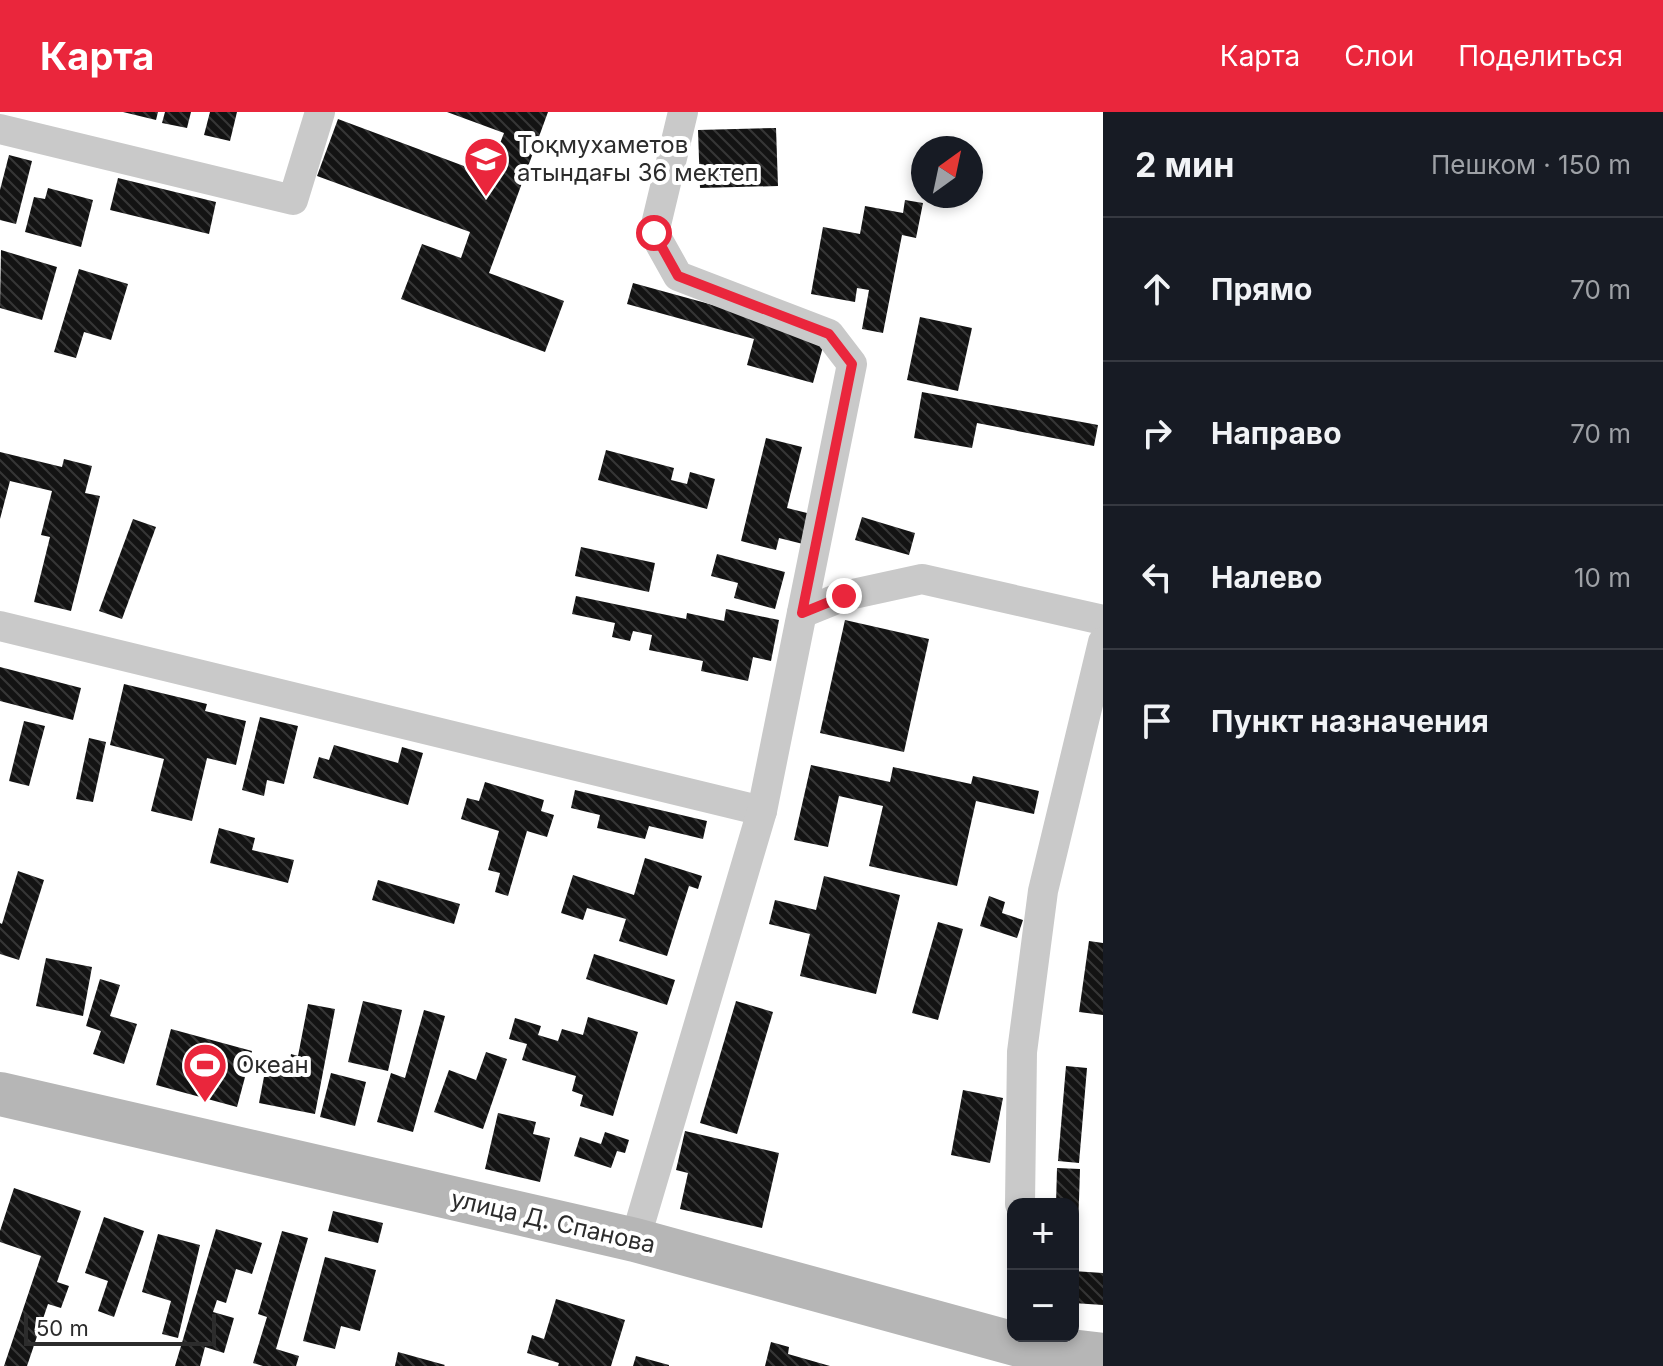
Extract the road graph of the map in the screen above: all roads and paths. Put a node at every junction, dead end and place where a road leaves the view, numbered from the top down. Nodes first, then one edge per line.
1 (320, 112) edge
2 (683, 112) edge
3 (0, 129) edge
4 (802, 613) junction
5 (1103, 620) edge
6 (0, 626) edge
7 (1103, 642) edge
8 (762, 811) junction
9 (0, 1094) edge
10 (1020, 1198) edge
11 (635, 1240) junction
12 (1019, 1349) edge
13 (1103, 1355) edge

1 - 3 street
2 - 4 street
4 - 5 street
4 - 8 street
6 - 8 street
7 - 10 street
8 - 11 street
9 - 11 main road, улица Д. Спанова
11 - 12 main road, улица Д. Спанова
12 - 13 main road, улица Д. Спанова

